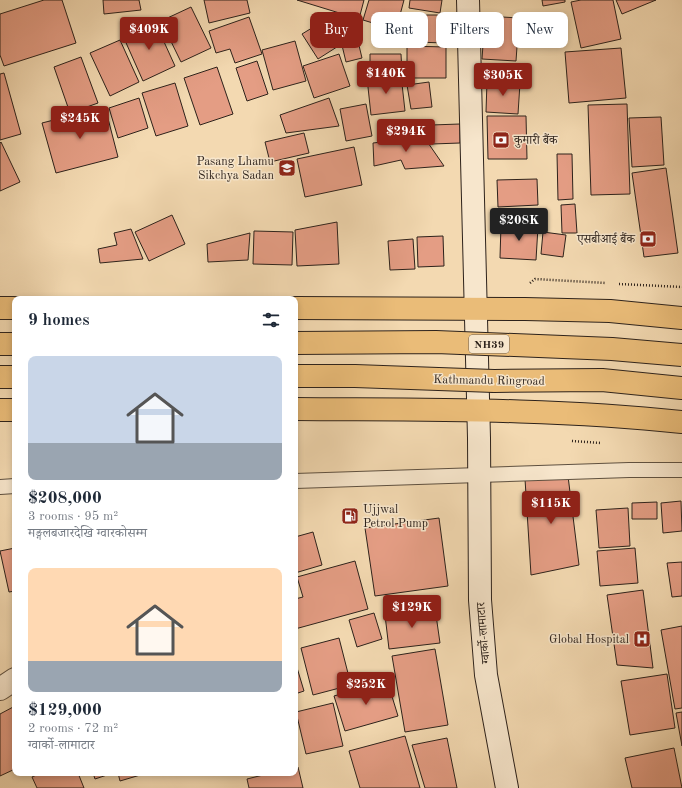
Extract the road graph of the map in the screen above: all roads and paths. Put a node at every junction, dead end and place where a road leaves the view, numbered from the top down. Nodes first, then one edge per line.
1 (468, 0) edge
2 (0, 308) edge
3 (12, 308) edge
4 (298, 308) edge
5 (475, 308) junction
6 (682, 318) edge
7 (298, 343) edge
8 (0, 344) edge
9 (12, 344) edge
10 (682, 355) edge
11 (298, 376) edge
12 (0, 377) edge
13 (12, 377) edge
14 (682, 388) edge
15 (298, 409) edge
16 (0, 410) edge
17 (12, 410) edge
18 (478, 411) junction
19 (682, 422) edge
20 (682, 470) edge
21 (479, 476) junction
22 (298, 481) edge
23 (12, 486) edge
24 (0, 487) edge
25 (12, 681) edge
26 (0, 689) edge
27 (506, 788) edge

1 - 5 main road, ग्वार्को-लामाटार
2 - 3 main road
4 - 5 main road
5 - 6 main road
5 - 18 main road, ग्वार्को-लामाटार
7 - 10 main road, NH39, bridge
8 - 9 main road
11 - 14 main road, Kathmandu Ringroad, bridge
12 - 13 main road
15 - 18 main road
16 - 17 main road
18 - 19 main road
18 - 21 main road, ग्वार्को-लामाटार
20 - 21 lane
21 - 22 lane
21 - 27 main road, ग्वार्को-लामाटार
23 - 24 lane
25 - 26 main road

